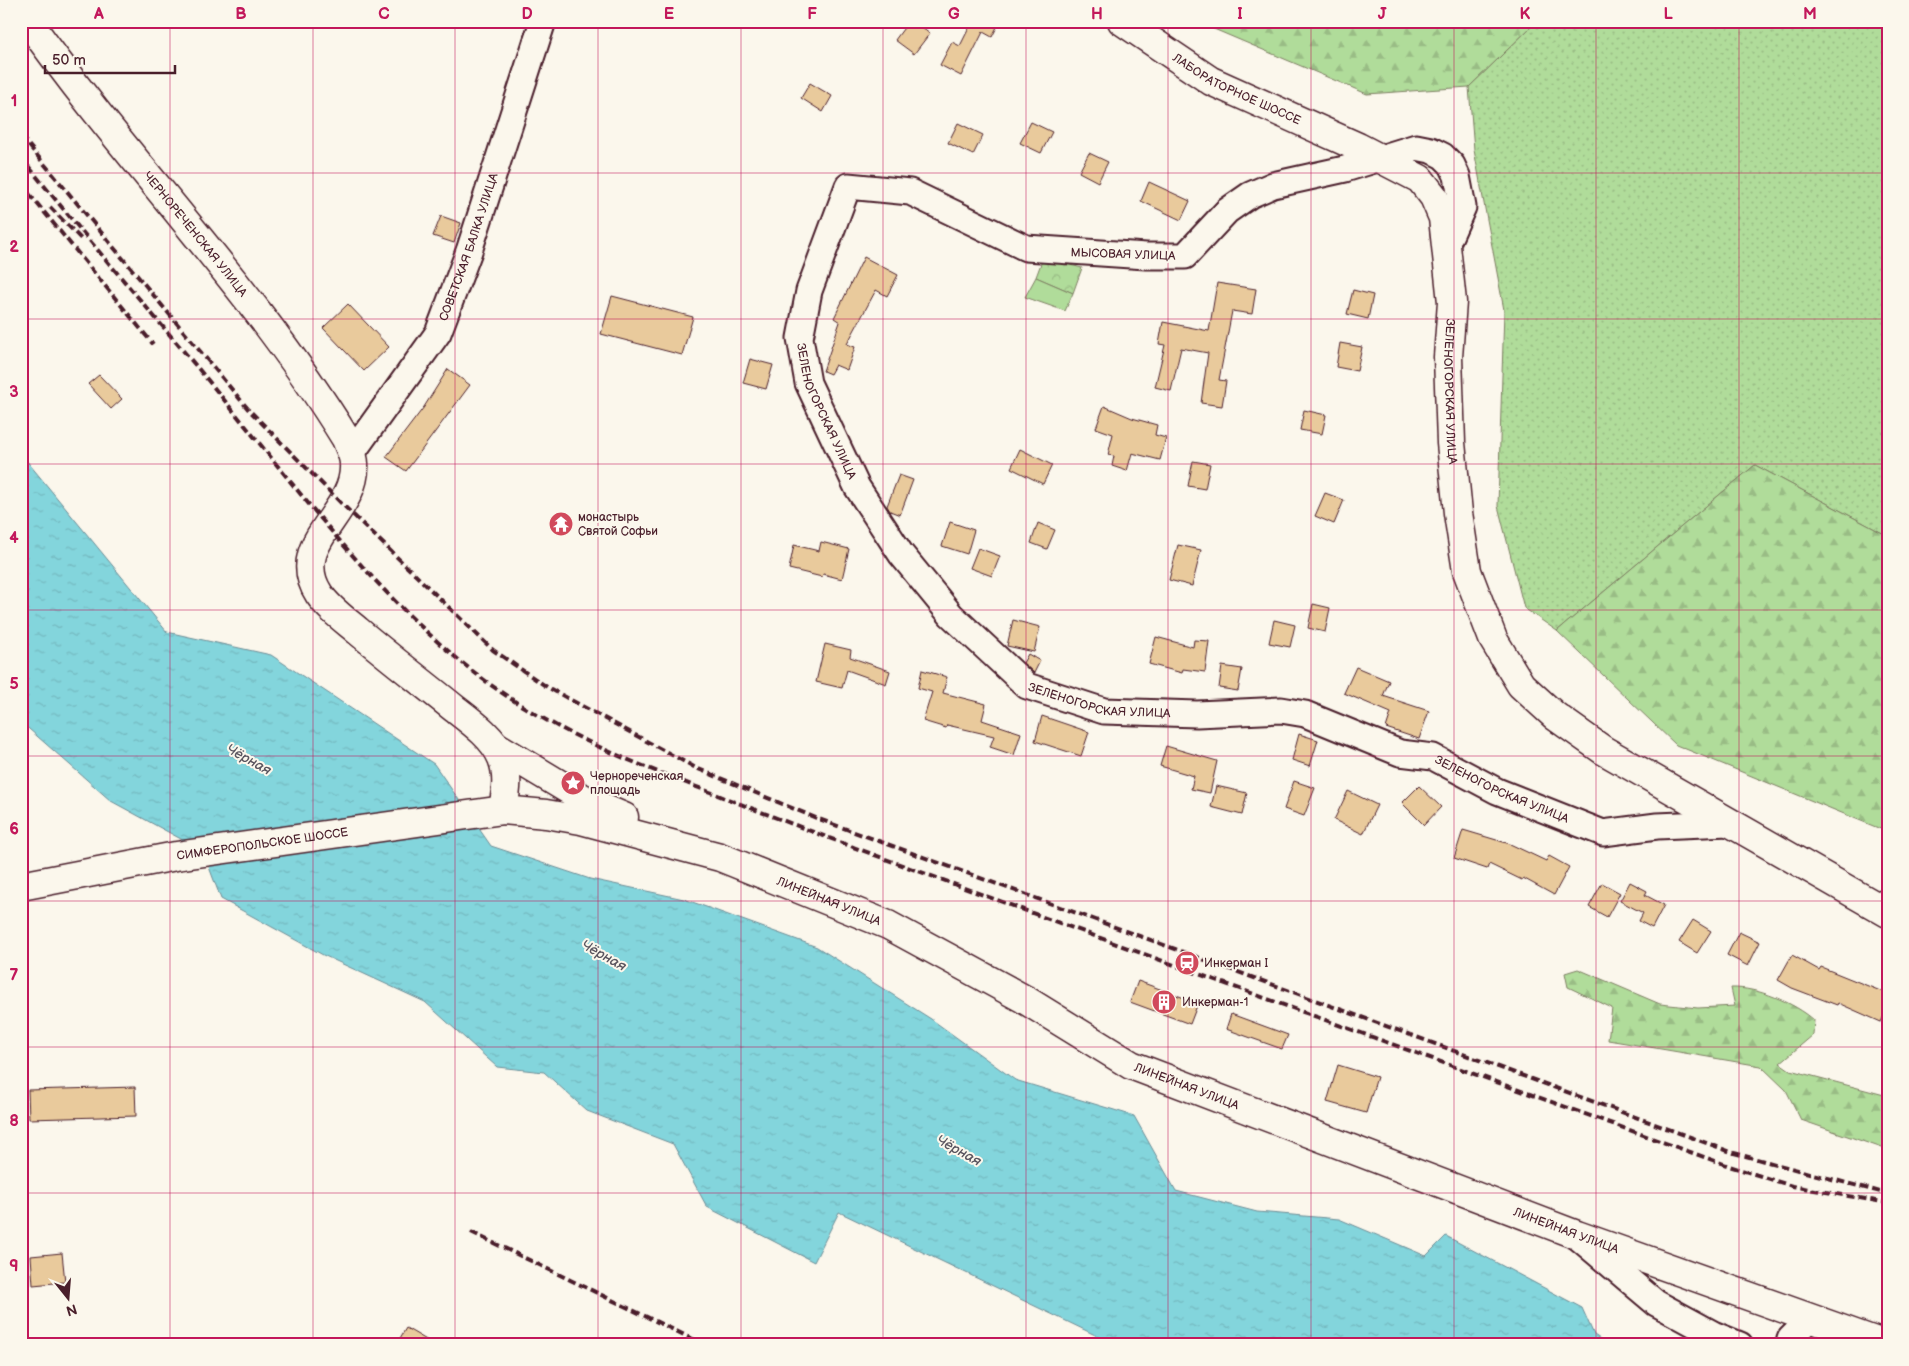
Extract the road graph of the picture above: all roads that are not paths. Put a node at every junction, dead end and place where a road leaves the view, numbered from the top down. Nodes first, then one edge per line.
1 (28, 21) edge
2 (542, 21) edge
3 (1122, 21) edge
4 (1369, 153) junction
5 (848, 186) joint
6 (352, 453) junction
7 (496, 746) junction
8 (503, 810) junction
9 (1729, 823) junction
10 (720, 857) junction
11 (21, 886) edge
12 (1888, 913) edge
13 (1577, 1235) junction
14 (1811, 1318) junction
15 (1740, 1345) edge
16 (1789, 1345) edge
17 (1886, 1345) edge

1 - 6 main road, ЧЕРНОРЕЧЕНСКАЯ УЛИЦА
2 - 6 street, СОВЕТСКАЯ БАЛКА УЛИЦА
3 - 4 main road, ЛАБОРАТОРНОЕ ШОССЕ
4 - 5 street, МЫСОВАЯ УЛИЦА
4 - 9 main road, ЗЕЛЕНОГОРСКАЯ УЛИЦА
5 - 9 street, ЗЕЛЕНОГОРСКАЯ УЛИЦА
6 - 7 main road
7 - 8 main road
7 - 10 main road
8 - 10 main road, ЛИНЕЙНАЯ УЛИЦА
8 - 11 main road, СИМФЕРОПОЛЬСКОЕ ШОССЕ
9 - 12 main road, ЗЕЛЕНОГОРСКАЯ УЛИЦА
10 - 13 main road, ЛИНЕЙНАЯ УЛИЦА
13 - 14 main road, ЛИНЕЙНАЯ УЛИЦА
13 - 15 street
14 - 16 street
14 - 17 main road, ЛИНЕЙНАЯ УЛИЦА

